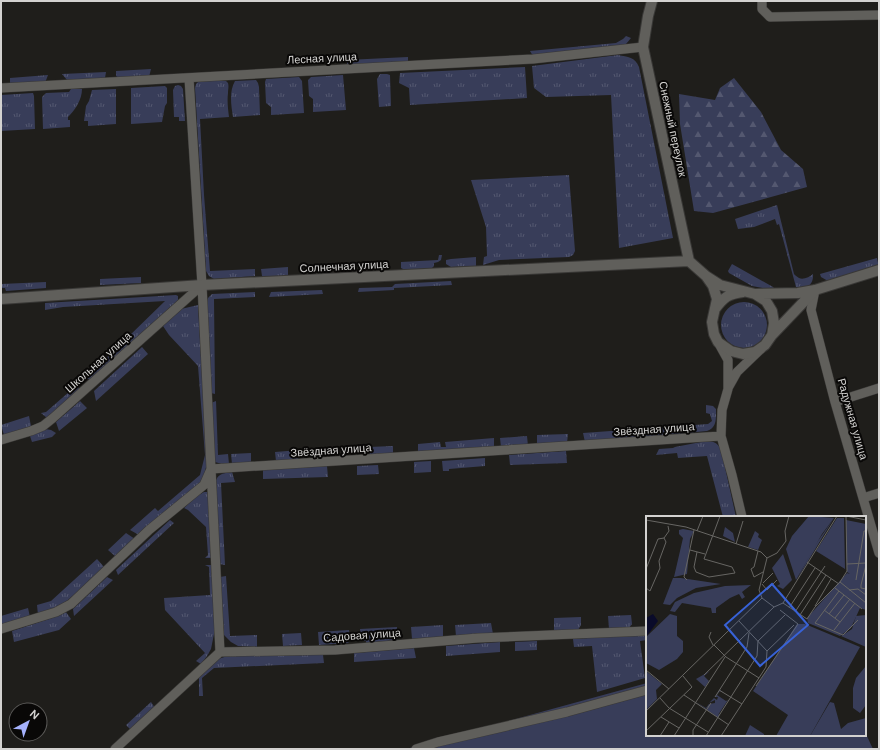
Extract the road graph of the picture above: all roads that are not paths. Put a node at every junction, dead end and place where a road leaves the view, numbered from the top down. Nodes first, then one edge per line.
1 (652, 1) edge
2 (762, 1) edge
3 (879, 15) edge
4 (643, 47) junction
5 (189, 78) junction
6 (1, 88) edge
7 (689, 261) junction
8 (879, 270) edge
9 (706, 276) junction
10 (202, 285) junction
11 (815, 290) junction
12 (744, 291) junction
13 (755, 294) junction
14 (1, 299) edge
15 (714, 310) junction
16 (772, 335) junction
17 (718, 342) junction
18 (765, 345) junction
19 (879, 388) edge
20 (728, 389) junction
21 (835, 402) junction
22 (721, 436) junction
23 (1, 440) edge
24 (211, 469) junction
25 (879, 493) edge
26 (863, 498) junction
27 (742, 516) edge
28 (879, 553) edge
29 (1, 629) edge
30 (646, 631) edge
31 (220, 652) junction
32 (646, 690) edge
33 (116, 749) edge
34 (416, 749) edge

1 - 4 street, Снежный переулок
2 - 3 street
4 - 5 street, Лесная улица
4 - 7 street, Снежный переулок
5 - 6 street, Лесная улица
5 - 10 street
7 - 9 street
7 - 10 street, Солнечная улица
8 - 11 street
9 - 12 street
9 - 15 street
10 - 14 street, Солнечная улица
10 - 23 street, Школьная улица
10 - 24 street
11 - 13 street
11 - 16 street
11 - 21 street, Радужная улица
12 - 13 street
12 - 15 street
13 - 16 street
15 - 17 street
16 - 18 street
17 - 18 street
17 - 20 street
18 - 20 street
19 - 21 street
20 - 22 street
21 - 26 street, Радужная улица
22 - 24 street, Звёздная улица
22 - 27 street
24 - 29 street
24 - 31 street
25 - 26 street
26 - 28 street, Радужная улица
30 - 31 street, Садовая улица
31 - 33 street
32 - 34 street

